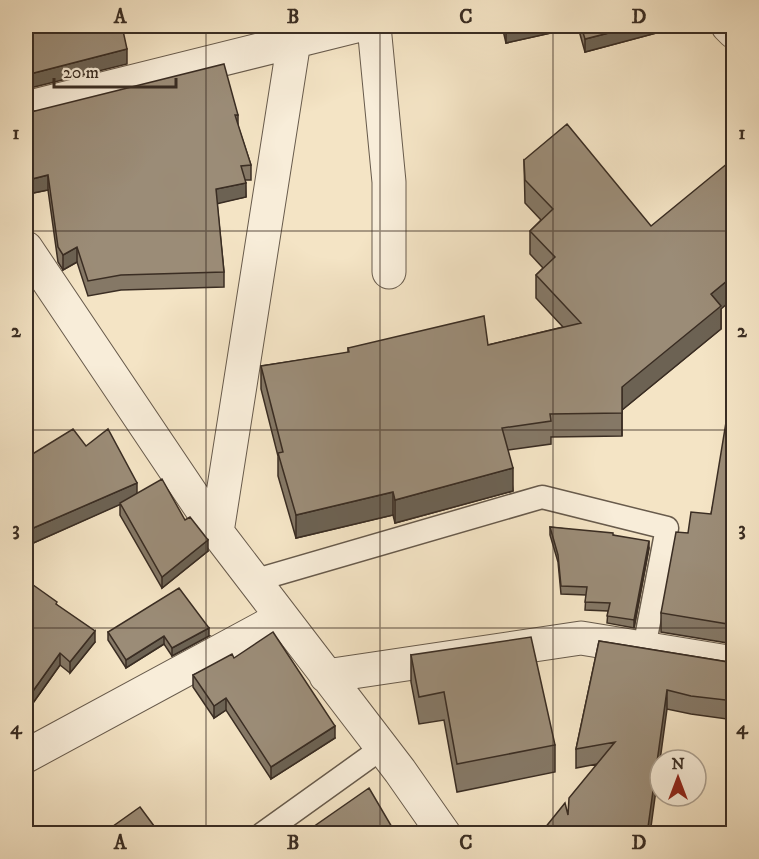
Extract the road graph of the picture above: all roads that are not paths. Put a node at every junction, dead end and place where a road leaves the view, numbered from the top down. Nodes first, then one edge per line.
1 (356, 26) edge
2 (374, 26) edge
3 (728, 26) edge
4 (734, 32) edge
5 (299, 33) edge
6 (26, 108) edge
7 (26, 248) edge
8 (389, 272) dead end
9 (217, 532) junction
10 (253, 581) junction
11 (281, 618) junction
12 (644, 648) junction
13 (734, 663) edge
14 (326, 676) junction
15 (382, 748) junction
16 (26, 756) edge
17 (262, 834) edge
18 (444, 834) edge

1 - 5 street
2 - 8 street
3 - 4 street
5 - 6 street
5 - 9 street
7 - 9 street
9 - 10 street
10 - 11 street
10 - 12 lane
11 - 14 street
11 - 16 street
12 - 13 street
12 - 14 street
14 - 15 street
15 - 17 lane
15 - 18 street

